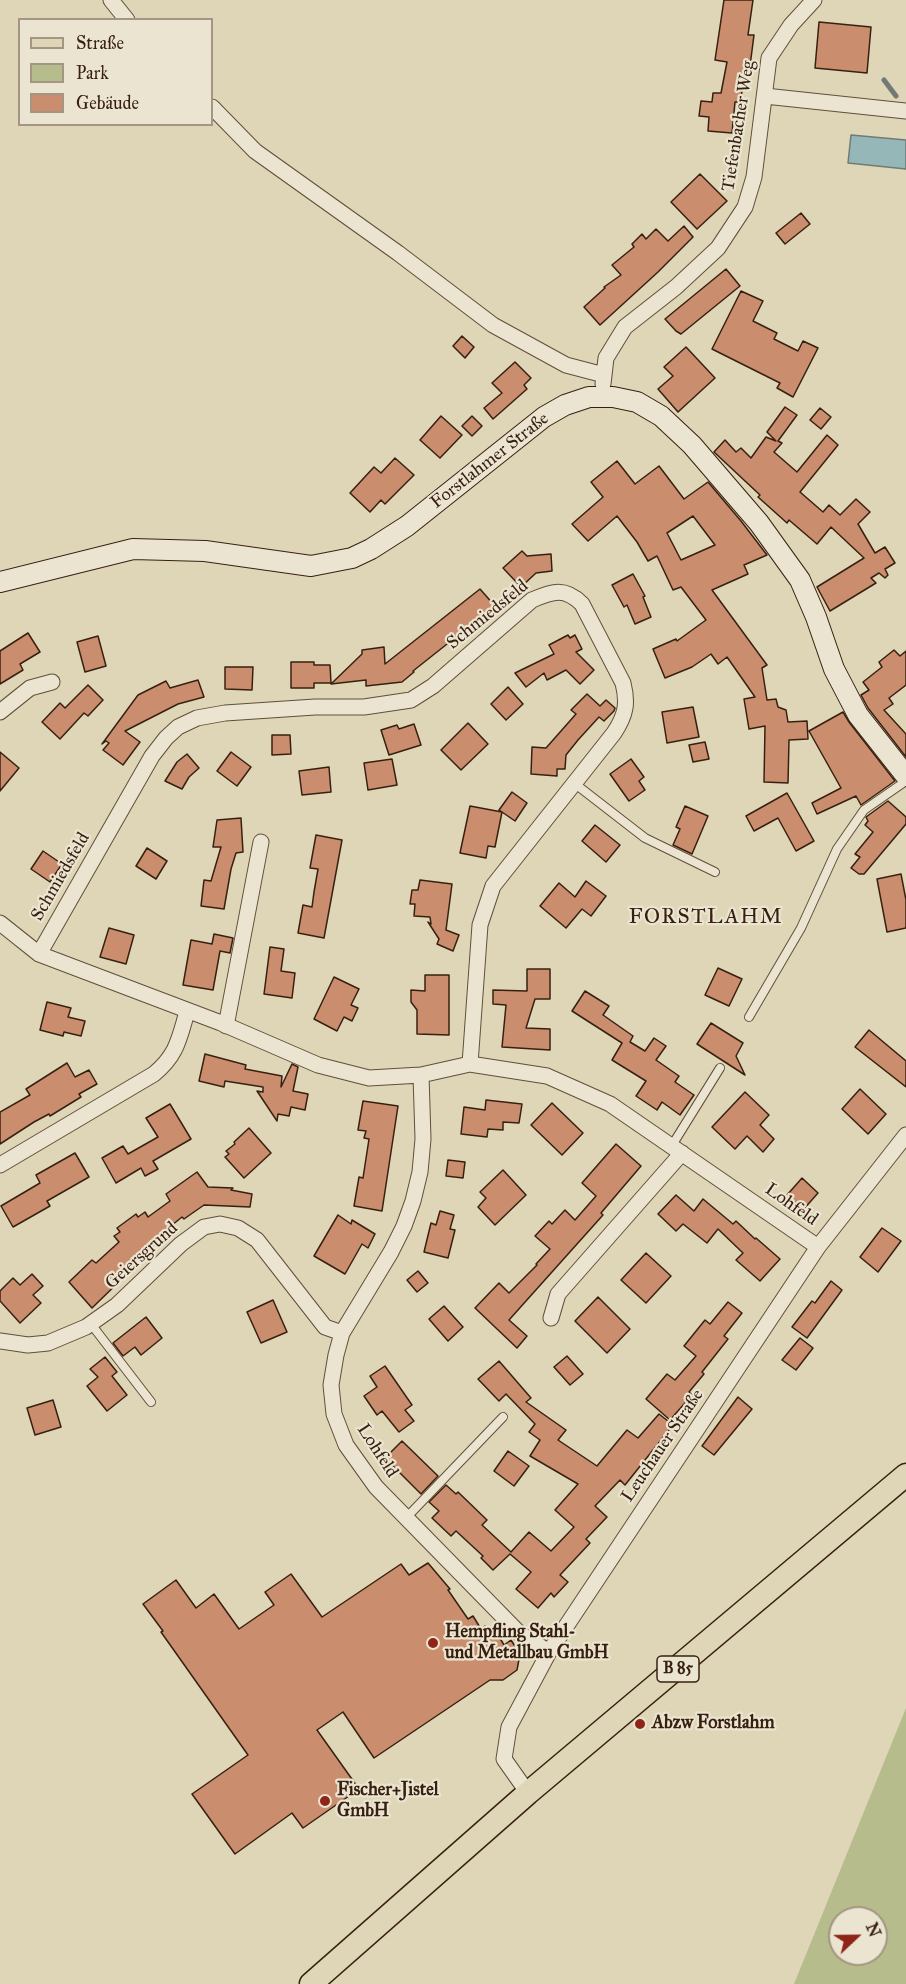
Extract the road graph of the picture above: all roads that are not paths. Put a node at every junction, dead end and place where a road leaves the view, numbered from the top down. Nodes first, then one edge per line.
1 (111, 0) edge
2 (814, 0) edge
3 (125, 18) edge
4 (765, 96) junction
5 (213, 108) edge
6 (906, 111) edge
7 (604, 375) junction
8 (602, 397) junction
9 (0, 582) edge
10 (52, 682) dead end
11 (0, 712) edge
12 (906, 776) edge
13 (906, 781) edge
14 (574, 783) junction
15 (261, 842) dead end
16 (715, 872) dead end
17 (0, 923) edge
18 (39, 954) junction
19 (186, 1012) junction
20 (749, 1017) dead end
21 (226, 1026) junction
22 (470, 1064) junction
23 (720, 1068) dead end
24 (421, 1075) junction
25 (906, 1135) edge
26 (676, 1150) junction
27 (0, 1166) edge
28 (818, 1247) junction
29 (551, 1318) dead end
30 (91, 1324) junction
31 (342, 1333) junction
32 (0, 1341) edge
33 (151, 1402) dead end
34 (503, 1417) dead end
35 (906, 1475) edge
36 (406, 1518) junction
37 (549, 1653) junction
38 (528, 1793) junction
39 (310, 1984) edge

1 - 3 street
2 - 4 street, Tiefenbacher Weg
4 - 6 street
4 - 7 street, Tiefenbacher Weg
5 - 7 street
7 - 8 street, Tiefenbacher Weg
8 - 9 street, Forstlahmer Straße
8 - 12 street, Forstlahmer Straße
10 - 11 street
13 - 20 lane
14 - 16 lane
14 - 18 street, Schmiedsfeld
14 - 22 street, Schmiedsfeld
15 - 21 street
17 - 18 street
18 - 19 street
19 - 21 street
19 - 27 street
21 - 24 street, Lohfeld
22 - 24 street, Lohfeld
22 - 26 street, Lohfeld
23 - 26 lane
24 - 31 street, Lohfeld
25 - 28 street, Leuchauer Straße
26 - 28 street, Lohfeld
26 - 29 street
28 - 37 street, Leuchauer Straße
30 - 31 street, Geiersgrund
30 - 32 street, Geiersgrund
30 - 33 lane
31 - 36 street, Lohfeld
34 - 36 lane
35 - 38 main road, B 85
36 - 37 street, Lohfeld
37 - 38 street, Leuchauer Straße
38 - 39 main road, B 85

